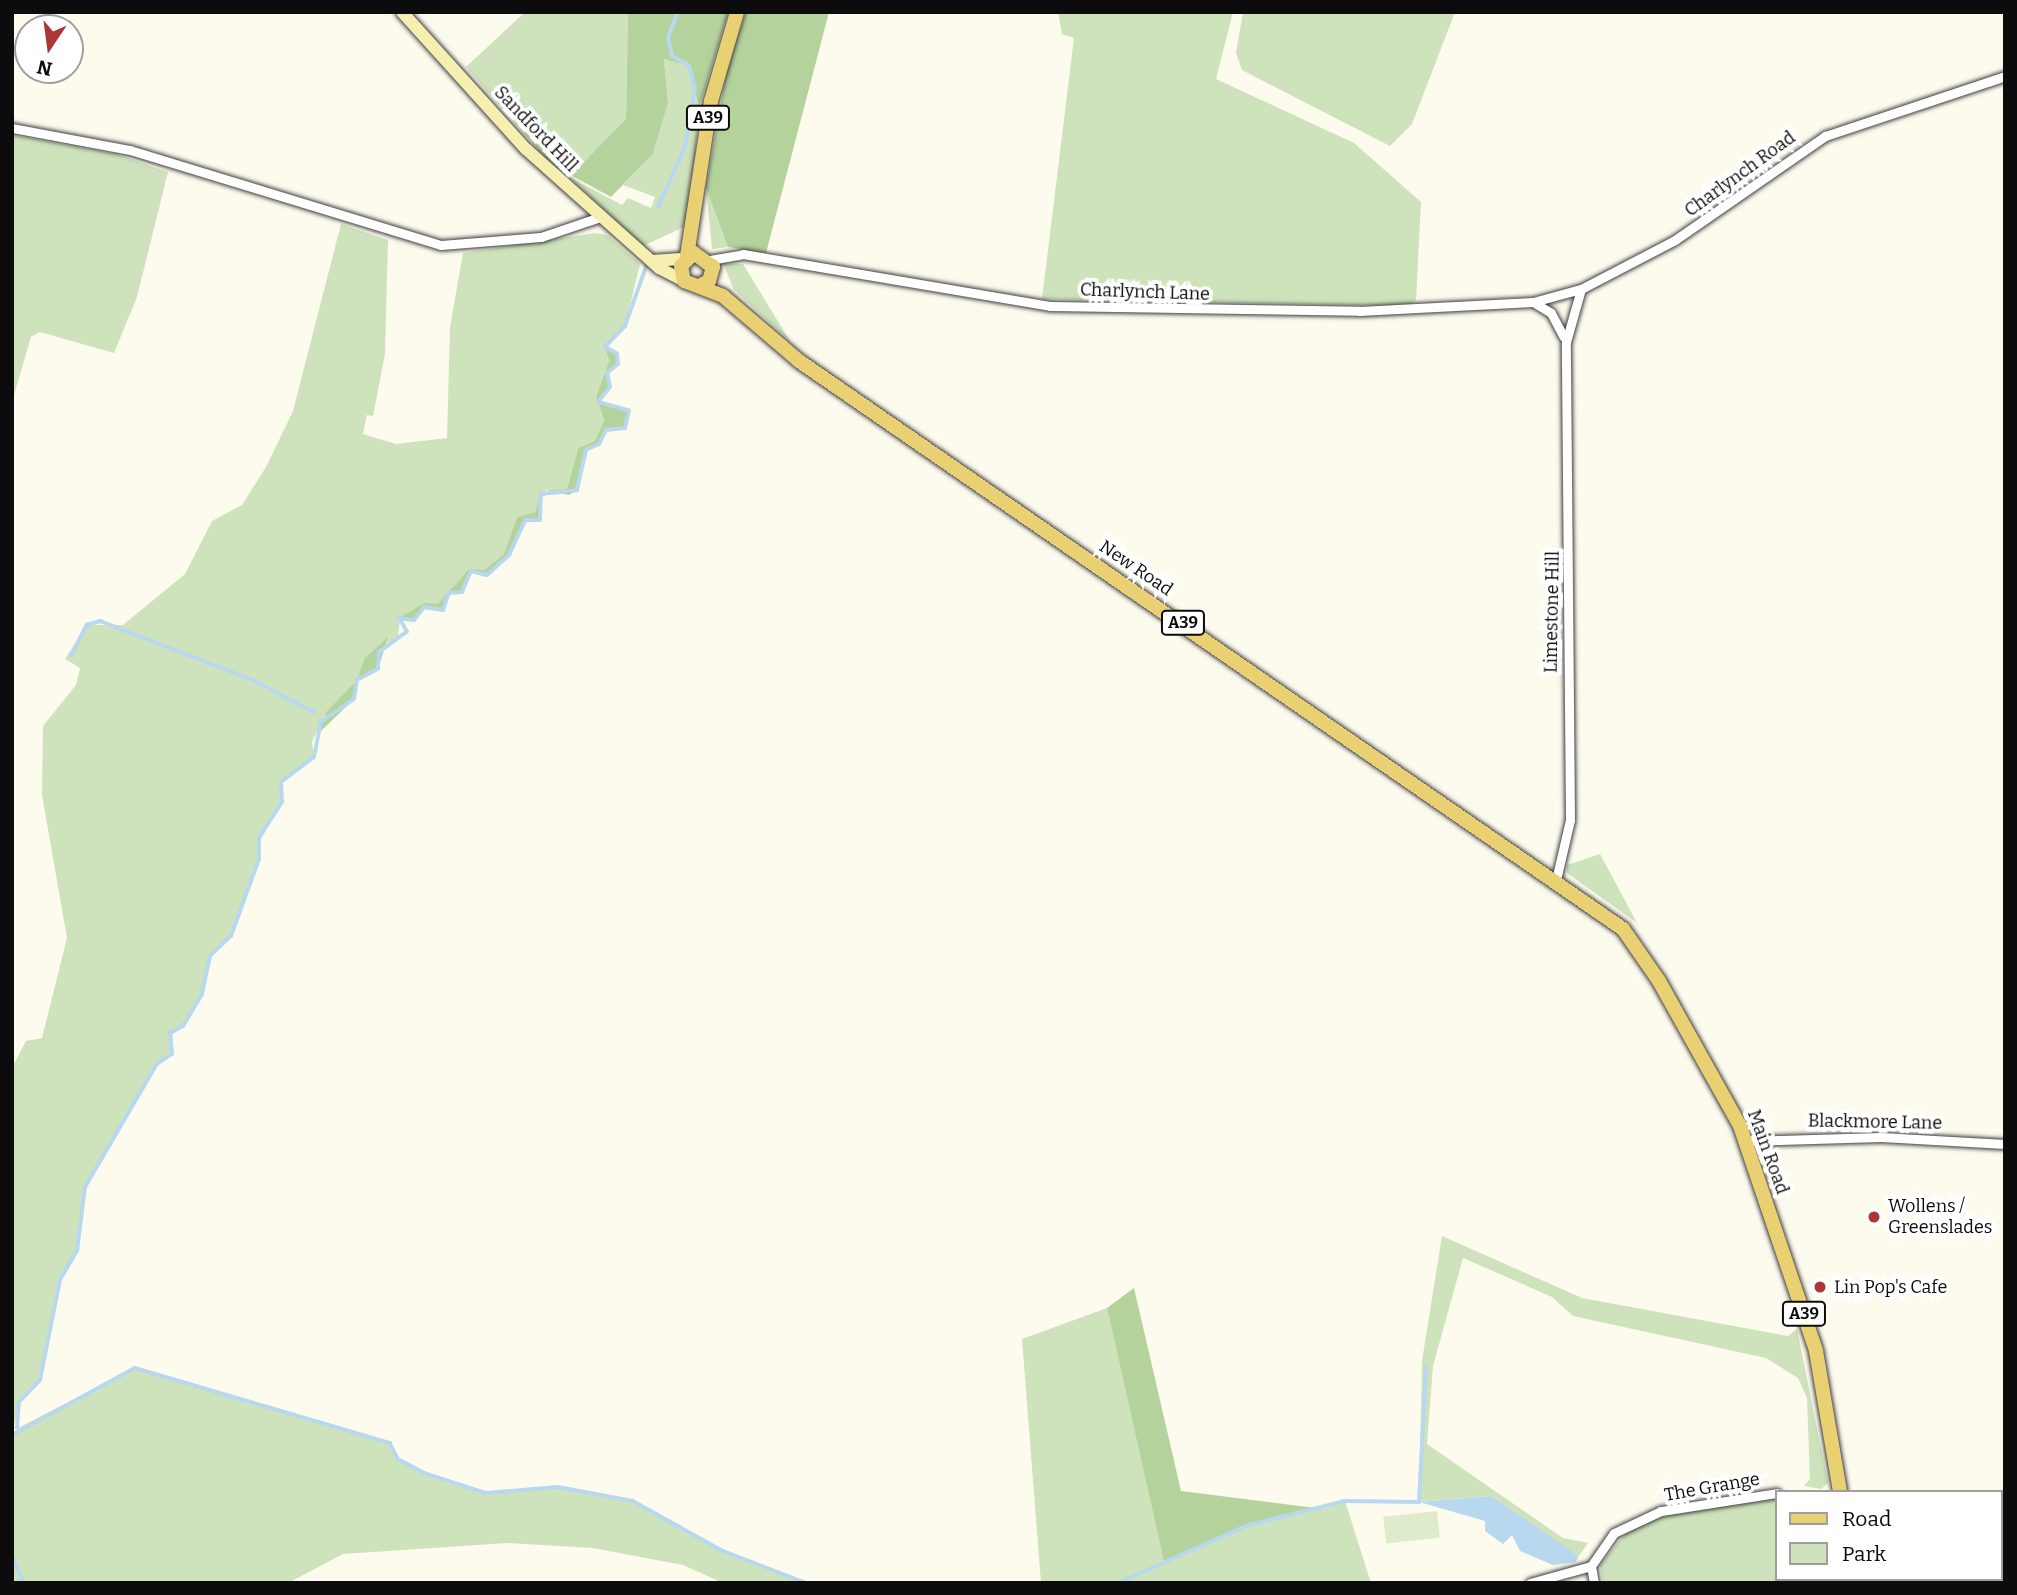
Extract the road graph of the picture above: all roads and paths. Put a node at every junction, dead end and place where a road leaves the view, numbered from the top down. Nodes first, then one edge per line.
1 (402, 12) edge
2 (737, 12) edge
3 (2005, 76) edge
4 (12, 128) edge
5 (600, 217) junction
6 (695, 226) junction
7 (686, 257) junction
8 (652, 261) junction
9 (710, 262) junction
10 (684, 281) junction
11 (699, 286) junction
12 (1581, 289) junction
13 (1533, 302) junction
14 (735, 305) junction
15 (1566, 342) junction
16 (1556, 880) junction
17 (1745, 1142) junction
18 (2005, 1144) edge
19 (1838, 1490) edge
20 (1776, 1493) edge
21 (1591, 1566) junction
22 (1530, 1583) edge
23 (1594, 1583) edge

1 - 5 main road, Sandford Hill
2 - 6 main road, A39
3 - 12 street, Charlynch Road
4 - 5 street
5 - 8 main road, Sandford Hill
6 - 7 main road, A39
6 - 9 main road, A39
7 - 8 main road
7 - 9 main road
7 - 10 main road, A39
8 - 10 main road, Sandford Hill
9 - 11 main road
9 - 13 street, Charlynch Lane
9 - 14 main road, New Road / A39
10 - 11 main road, A39
11 - 14 main road, New Road / A39
12 - 13 street, Charlynch Lane
12 - 15 street, Limestone Hill
13 - 15 street
14 - 16 main road, New Road / A39
15 - 16 street, Limestone Hill
16 - 17 main road, Main Road / A39
17 - 18 street, Blackmore Lane
17 - 19 main road, Main Road / A39
20 - 21 street, The Grange
21 - 22 street
21 - 23 street

